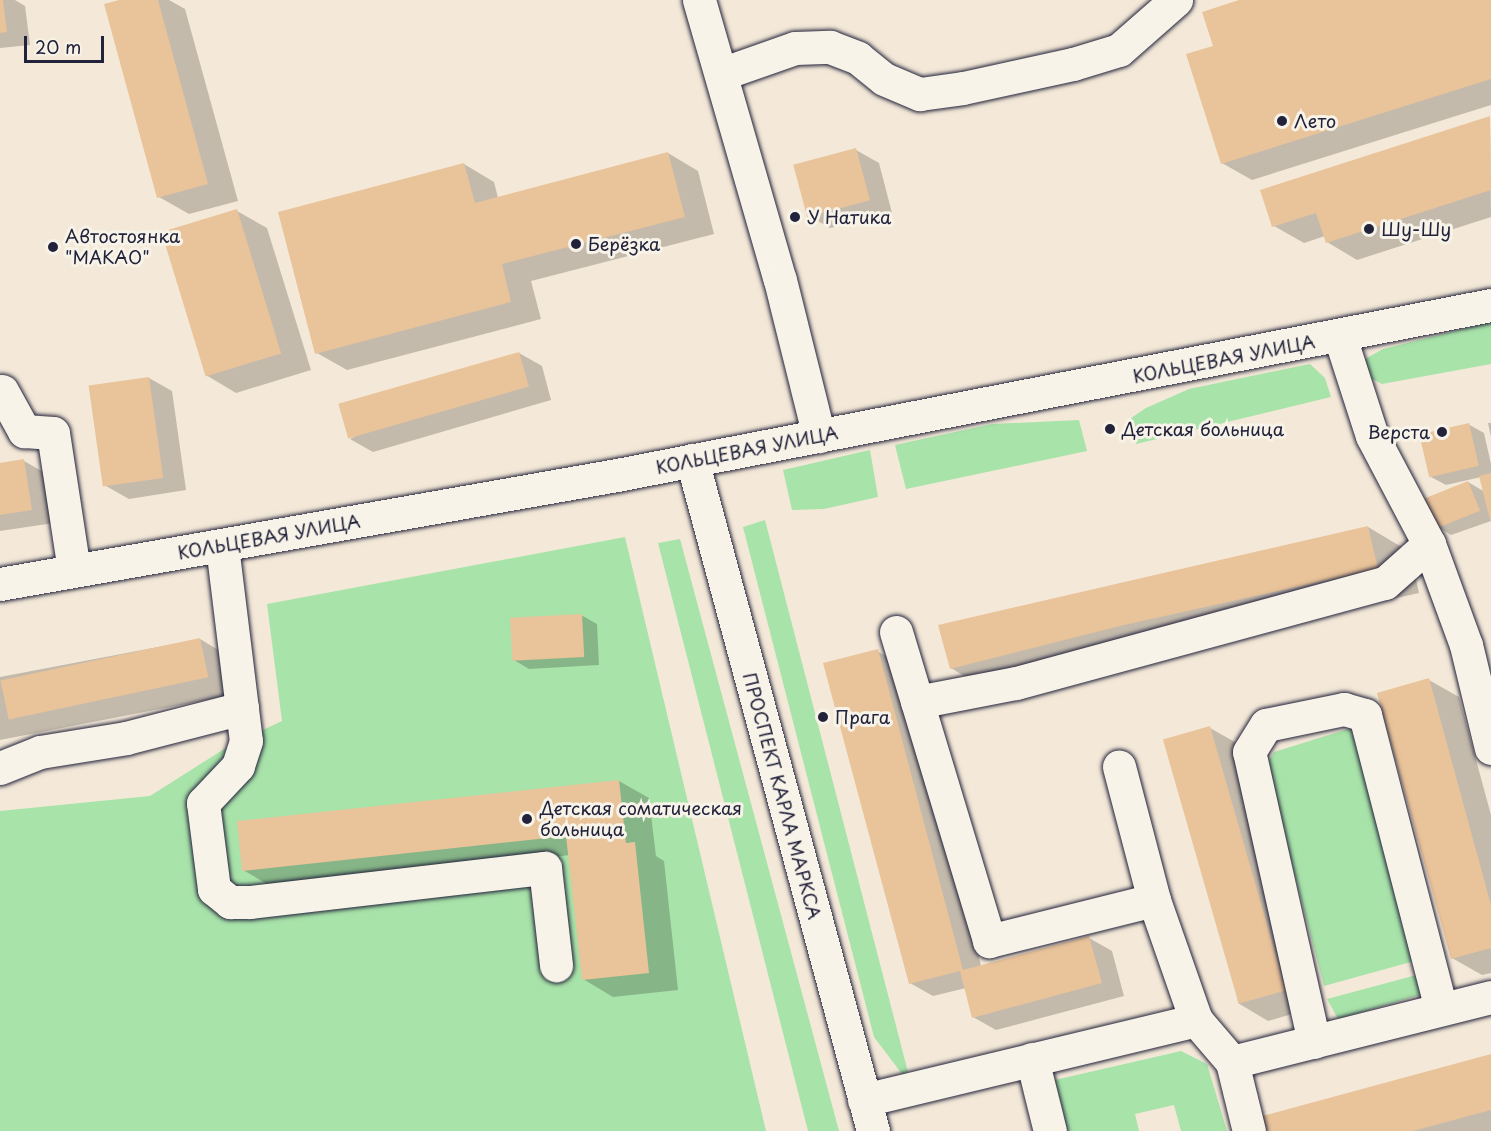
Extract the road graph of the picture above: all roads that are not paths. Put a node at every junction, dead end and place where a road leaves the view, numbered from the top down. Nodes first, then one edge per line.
1 (699, 0) edge
2 (1176, 0) edge
3 (721, 74) junction
4 (1491, 305) edge
5 (1340, 337) junction
6 (2, 391) dead end
7 (12, 433) edge
8 (819, 436) junction
9 (692, 460) junction
10 (1429, 544) junction
11 (222, 546) junction
12 (74, 570) junction
13 (0, 584) edge
14 (896, 632) dead end
15 (917, 702) junction
16 (242, 708) junction
17 (1491, 748) edge
18 (1119, 767) dead end
19 (0, 768) edge
20 (1154, 900) junction
21 (556, 965) dead end
22 (1491, 997) edge
23 (1442, 1008) junction
24 (1196, 1020) junction
25 (1314, 1042) junction
26 (1032, 1059) junction
27 (1232, 1062) junction
28 (864, 1100) junction
29 (873, 1131) edge
30 (1050, 1131) edge
31 (1249, 1131) edge

1 - 3 main road
2 - 3 main road
3 - 8 main road
4 - 5 main road, КОЛЬЦЕВАЯ УЛИЦА
5 - 8 main road, КОЛЬЦЕВАЯ УЛИЦА
5 - 10 main road
6 - 7 main road
7 - 12 main road
8 - 9 main road, КОЛЬЦЕВАЯ УЛИЦА
9 - 11 main road, КОЛЬЦЕВАЯ УЛИЦА
9 - 28 main road, ПРОСПЕКТ КАРЛА МАРКСА
10 - 15 main road
10 - 17 main road
11 - 12 main road, КОЛЬЦЕВАЯ УЛИЦА
11 - 16 main road
12 - 13 main road, КОЛЬЦЕВАЯ УЛИЦА
14 - 15 main road
15 - 20 main road
16 - 19 main road
16 - 21 main road
18 - 20 main road
20 - 24 main road
22 - 23 main road
23 - 25 main road
23 - 25 main road
24 - 26 main road
24 - 27 main road
25 - 27 main road
26 - 28 main road
26 - 30 main road
27 - 31 main road
28 - 29 main road, ПРОСПЕКТ КАРЛА МАРКСА

